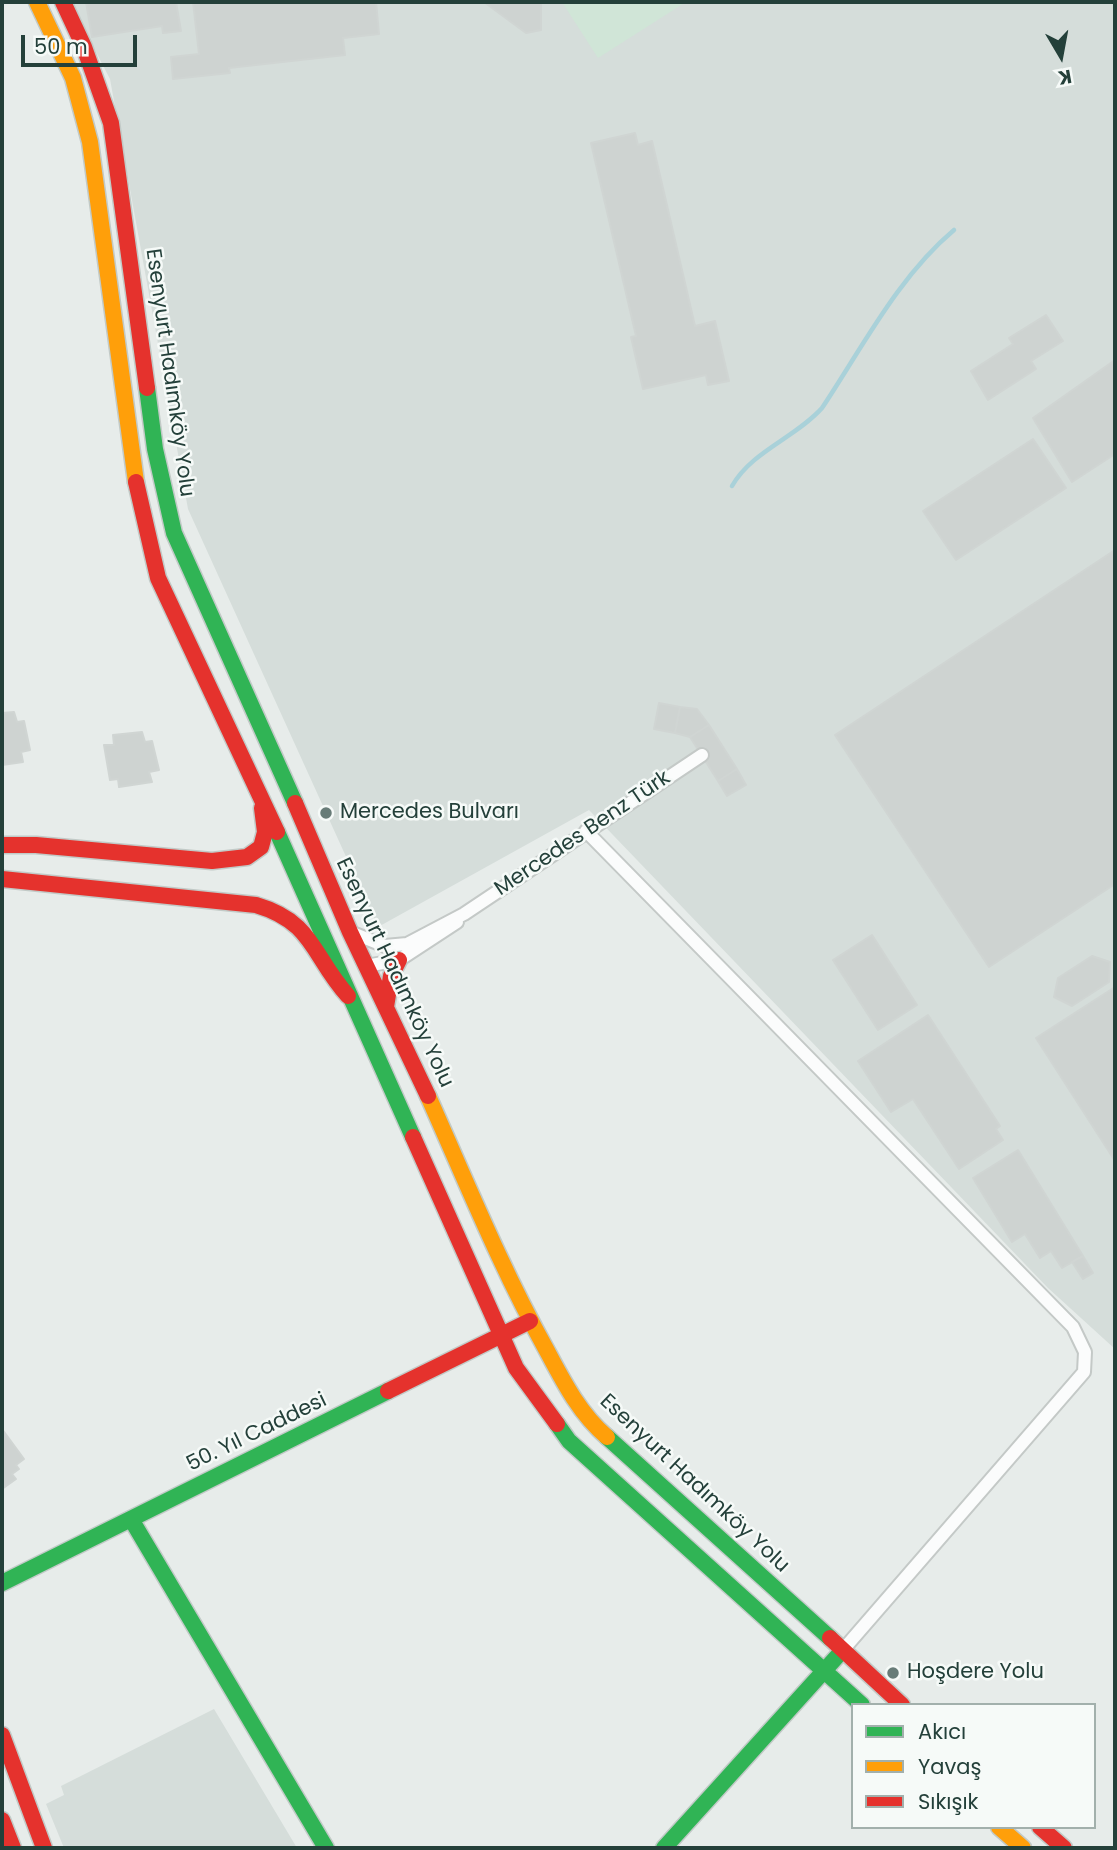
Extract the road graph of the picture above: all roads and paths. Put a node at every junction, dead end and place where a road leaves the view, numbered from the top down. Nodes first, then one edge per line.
1 (37, 2) edge
2 (63, 2) edge
3 (702, 755) dead end
4 (259, 791) junction
5 (586, 831) junction
6 (2, 845) edge
7 (2, 879) edge
8 (464, 914) junction
9 (350, 932) junction
10 (399, 960) junction
11 (366, 966) junction
12 (354, 1002) junction
13 (386, 1007) junction
14 (530, 1321) junction
15 (502, 1336) junction
16 (131, 1519) junction
17 (2, 1583) edge
18 (842, 1651) junction
19 (823, 1670) junction
20 (860, 1703) edge
21 (900, 1703) edge
22 (2, 1735) edge
23 (2, 1820) edge
24 (1001, 1829) edge
25 (1042, 1829) edge
26 (13, 1848) edge
27 (44, 1848) edge
28 (326, 1848) edge
29 (664, 1848) edge
30 (1023, 1848) edge
31 (1064, 1848) edge

1 - 4 main road
2 - 9 main road, Esenyurt Hadımköy Yolu
3 - 5 street, Mercedes Benz Türk
4 - 6 main road
4 - 12 main road
5 - 8 street, Mercedes Benz Türk
5 - 18 street
7 - 12 main road
8 - 9 street, Mercedes Benz Türk
8 - 10 street, Mercedes Benz Türk
9 - 11 main road, Esenyurt Hadımköy Yolu
10 - 11 street, Mercedes Benz Türk
10 - 13 main road
11 - 13 main road, Esenyurt Hadımköy Yolu
12 - 15 main road
13 - 14 main road, Esenyurt Hadımköy Yolu
14 - 15 main road, 50. Yıl Caddesi
14 - 18 main road, Esenyurt Hadımköy Yolu
15 - 16 main road, 50. Yıl Caddesi
15 - 19 main road
16 - 17 main road, 50. Yıl Caddesi
16 - 28 main road
18 - 19 main road
18 - 21 main road, Esenyurt Hadımköy Yolu
19 - 20 main road
19 - 29 main road
22 - 27 main road
23 - 26 main road
24 - 30 main road
25 - 31 main road

